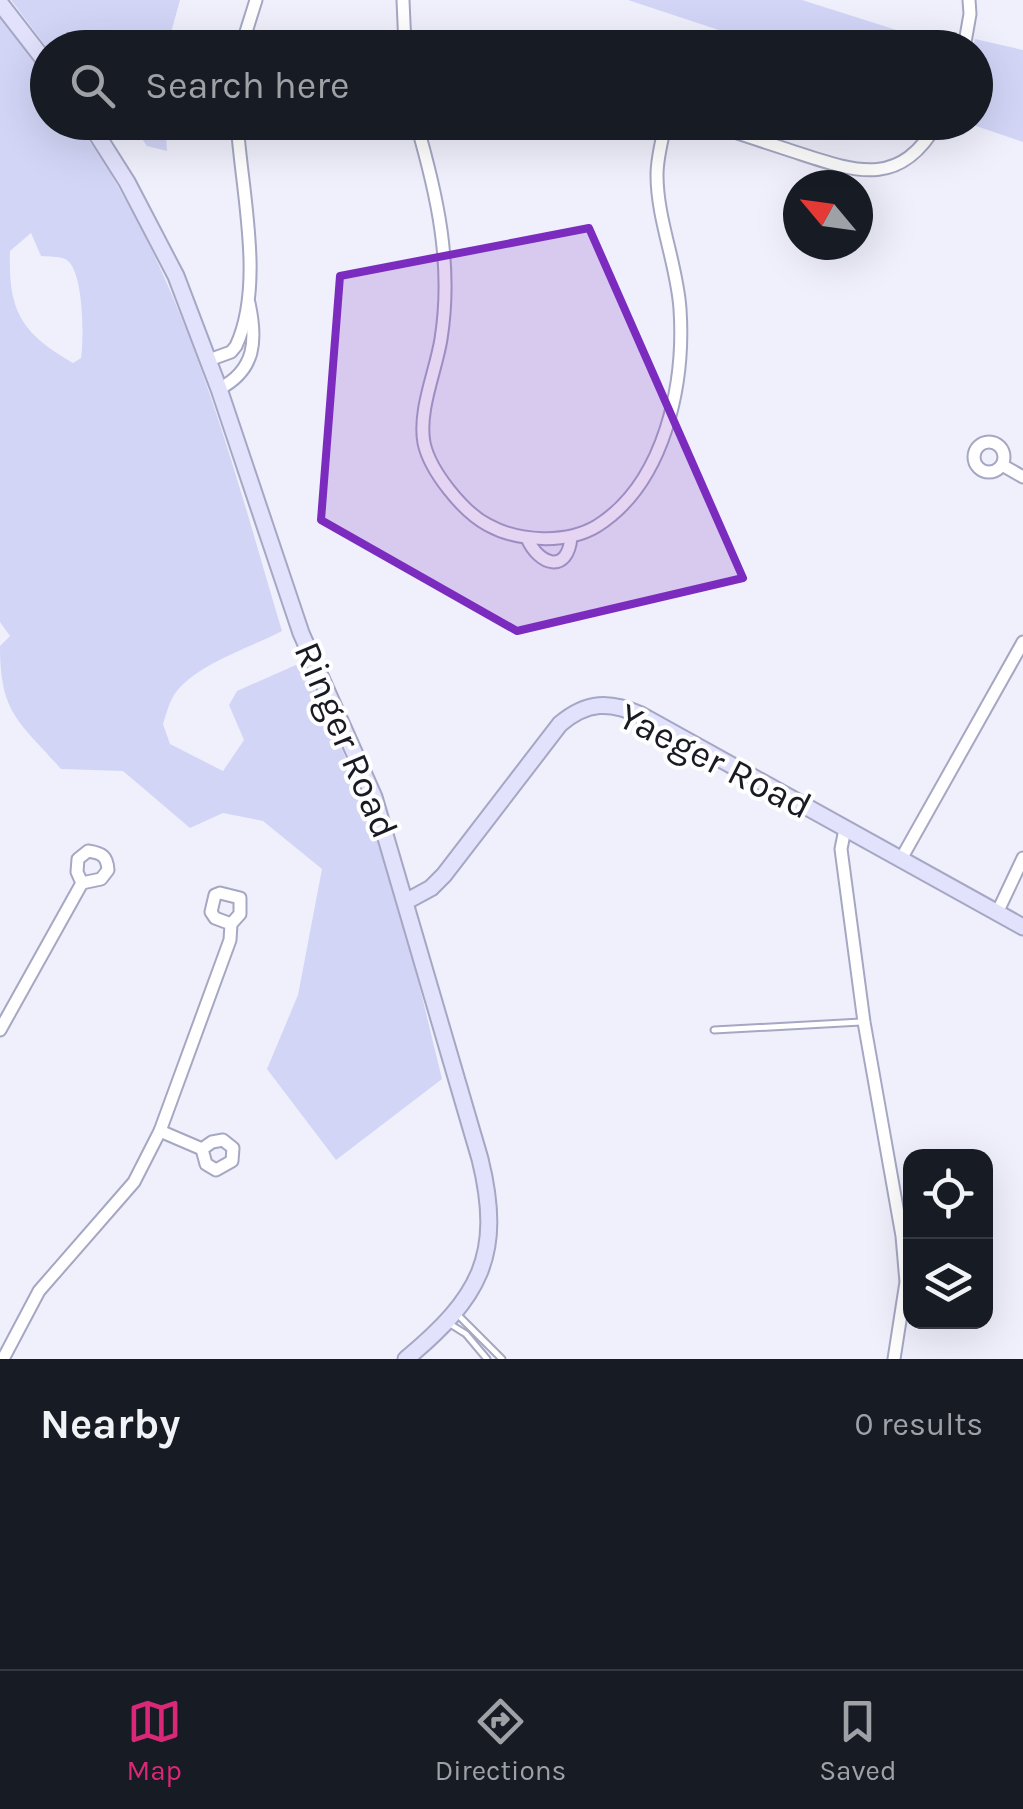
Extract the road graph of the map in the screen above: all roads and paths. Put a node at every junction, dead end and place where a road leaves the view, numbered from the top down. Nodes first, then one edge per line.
1 (256, 0) edge
2 (403, 0) edge
3 (969, 0) edge
4 (0, 3) edge
5 (247, 30) edge
6 (404, 30) edge
7 (967, 30) edge
8 (30, 42) edge
9 (101, 140) edge
10 (238, 140) edge
11 (421, 140) edge
12 (663, 140) edge
13 (759, 140) edge
14 (928, 140) edge
15 (248, 298) junction
16 (208, 360) junction
17 (219, 389) junction
18 (1002, 465) dead end
19 (1023, 477) edge
20 (571, 537) junction
21 (527, 538) junction
22 (1023, 642) edge
23 (845, 828) junction
24 (1023, 858) edge
25 (900, 859) junction
26 (82, 883) dead end
27 (407, 900) junction
28 (997, 912) junction
29 (231, 924) dead end
30 (1023, 927) edge
31 (864, 1022) junction
32 (0, 1030) edge
33 (714, 1030) dead end
34 (160, 1131) junction
35 (202, 1149) dead end
36 (451, 1318) junction
37 (4, 1359) edge
38 (406, 1359) edge
39 (487, 1359) edge
40 (502, 1359) edge
41 (894, 1359) edge

1 - 5 street
2 - 6 street
3 - 7 street
4 - 8 street
9 - 16 street, Ringer Road
10 - 15 street
11 - 21 street
12 - 20 street
13 - 14 street
15 - 16 street
15 - 17 street
16 - 17 street, Ringer Road
17 - 27 street, Ringer Road
18 - 19 street
20 - 21 street
20 - 21 street
22 - 25 street
23 - 25 street, Yaeger Road
23 - 27 street, Yaeger Road
23 - 31 street
24 - 28 street
25 - 28 street, Yaeger Road
26 - 32 street
27 - 36 street, Ringer Road
28 - 30 street, Yaeger Road
29 - 34 street
31 - 33 lane
31 - 41 street
34 - 35 street
34 - 37 street
36 - 38 street, Ringer Road
36 - 39 lane
36 - 40 lane

